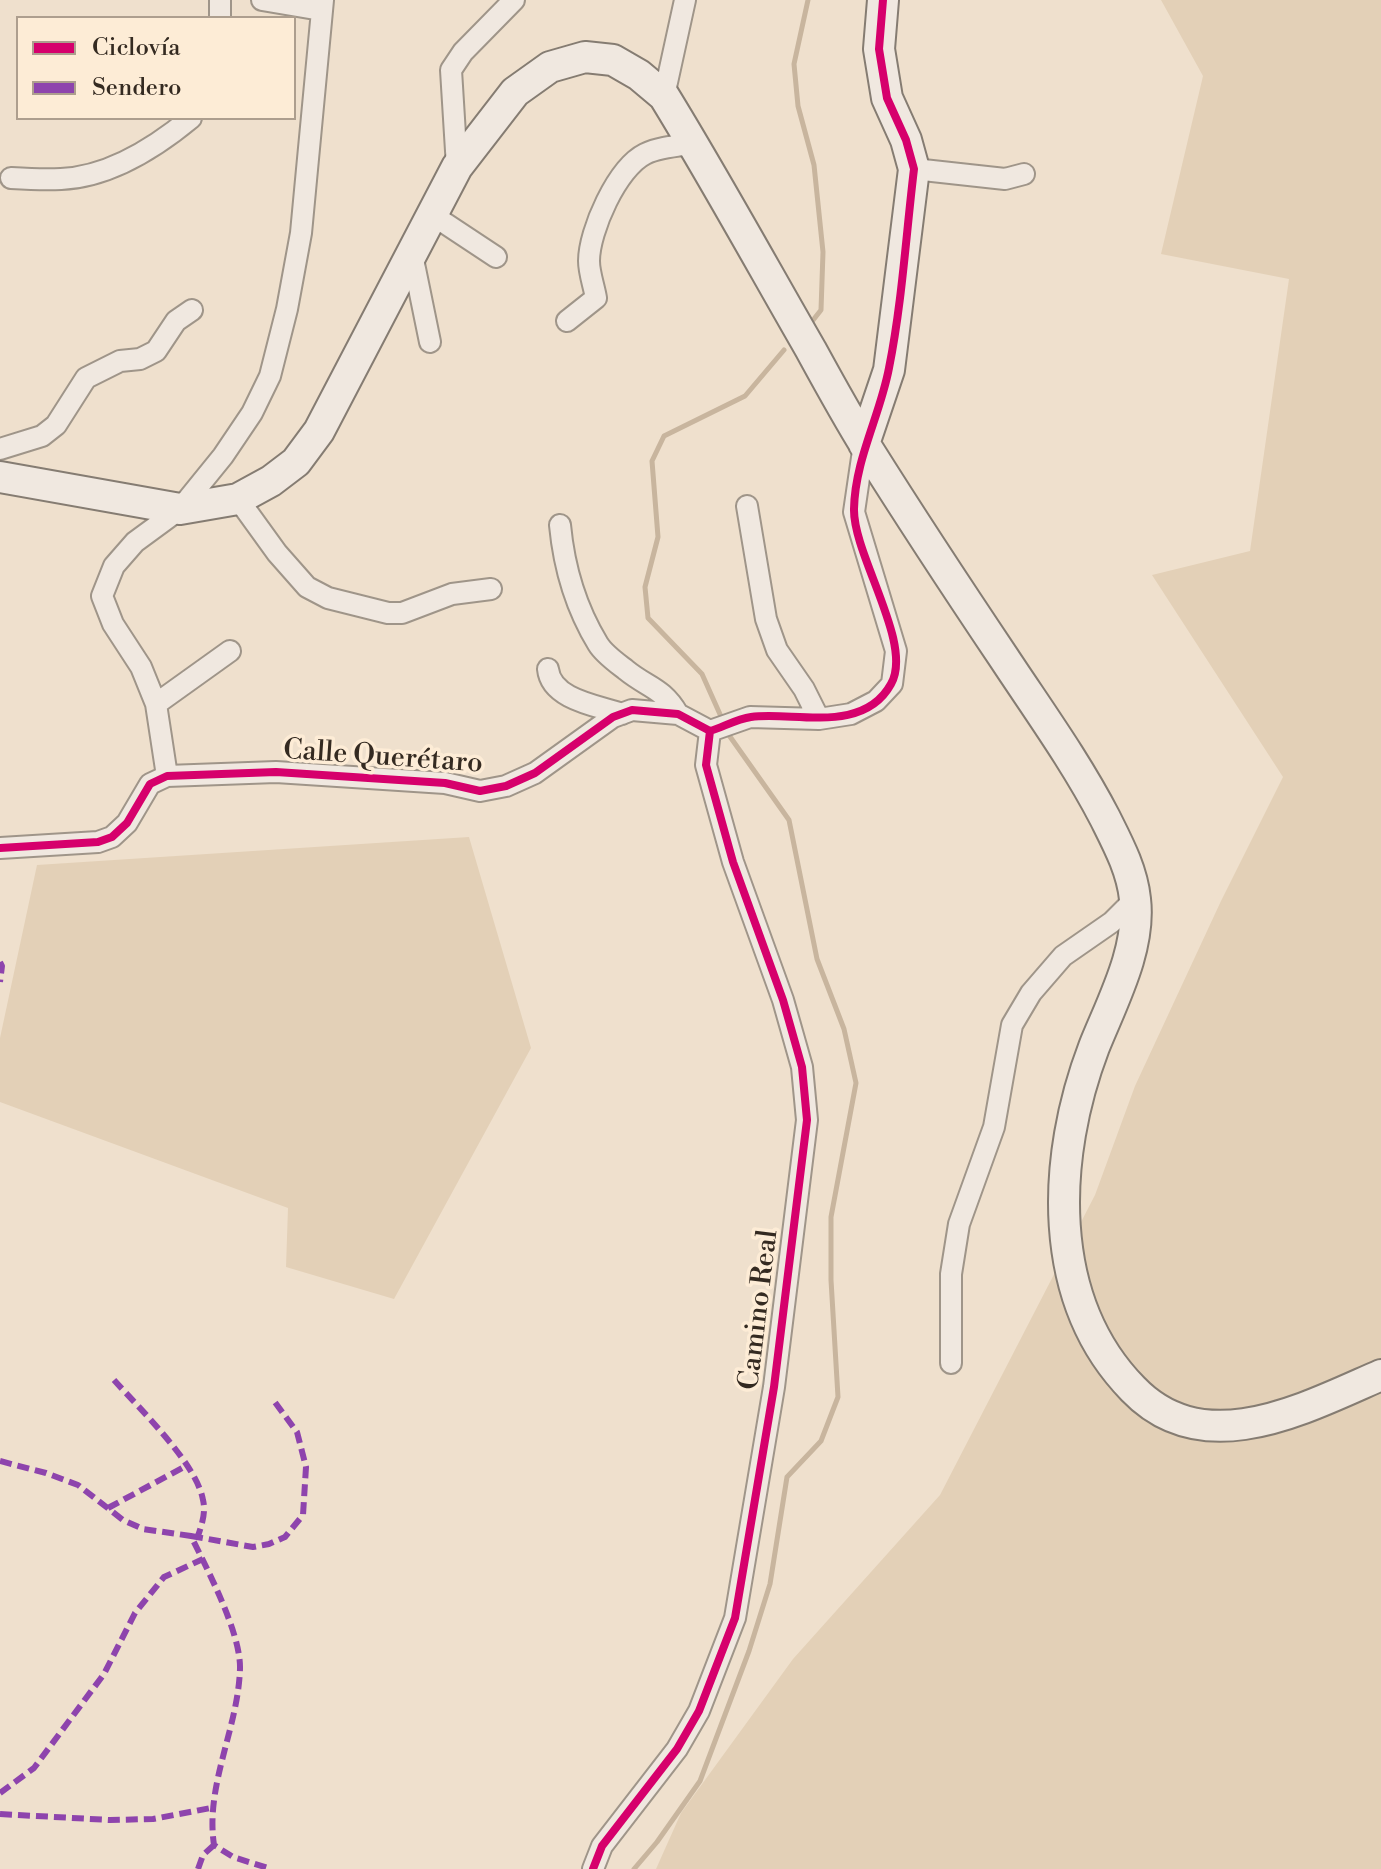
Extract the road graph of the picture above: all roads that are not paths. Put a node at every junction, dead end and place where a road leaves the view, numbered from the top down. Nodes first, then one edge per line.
1 (262, 0) edge
2 (514, 0) edge
3 (685, 0) edge
4 (883, 0) edge
5 (322, 5) edge
6 (664, 96) junction
7 (188, 120) edge
8 (693, 144) junction
9 (457, 167) junction
10 (914, 169) junction
11 (1024, 174) dead end
12 (11, 178) dead end
13 (431, 214) junction
14 (412, 254) junction
15 (496, 257) dead end
16 (192, 310) dead end
17 (567, 321) dead end
18 (430, 342) dead end
19 (864, 444) junction
20 (0, 449) edge
21 (0, 477) edge
22 (238, 499) junction
23 (747, 506) dead end
24 (180, 509) junction
25 (560, 525) dead end
26 (491, 589) dead end
27 (230, 651) dead end
28 (548, 669) dead end
29 (156, 704) junction
30 (622, 714) junction
31 (678, 714) junction
32 (819, 719) junction
33 (710, 731) junction
34 (167, 776) junction
35 (0, 848) edge
36 (1135, 899) junction
37 (951, 1363) dead end
38 (1381, 1375) edge
39 (593, 1869) edge

1 - 5 street
2 - 9 street
3 - 6 street
4 - 10 main road
5 - 24 street
6 - 8 main road
6 - 9 main road
7 - 12 street
8 - 17 street
8 - 19 main road
9 - 13 main road
10 - 11 street
10 - 19 main road
13 - 14 main road
13 - 15 street
14 - 18 street
14 - 22 main road
16 - 20 street
19 - 32 street
19 - 36 main road
21 - 24 main road
22 - 24 main road
22 - 26 street
23 - 32 street
24 - 29 street
25 - 31 street
27 - 29 street
28 - 30 street
29 - 34 street
30 - 31 street, Calle Querétaro
30 - 34 street, Calle Querétaro
31 - 33 street, Calle Querétaro
32 - 33 street
33 - 39 street, Camino Real
34 - 35 street
36 - 37 street
36 - 38 main road

